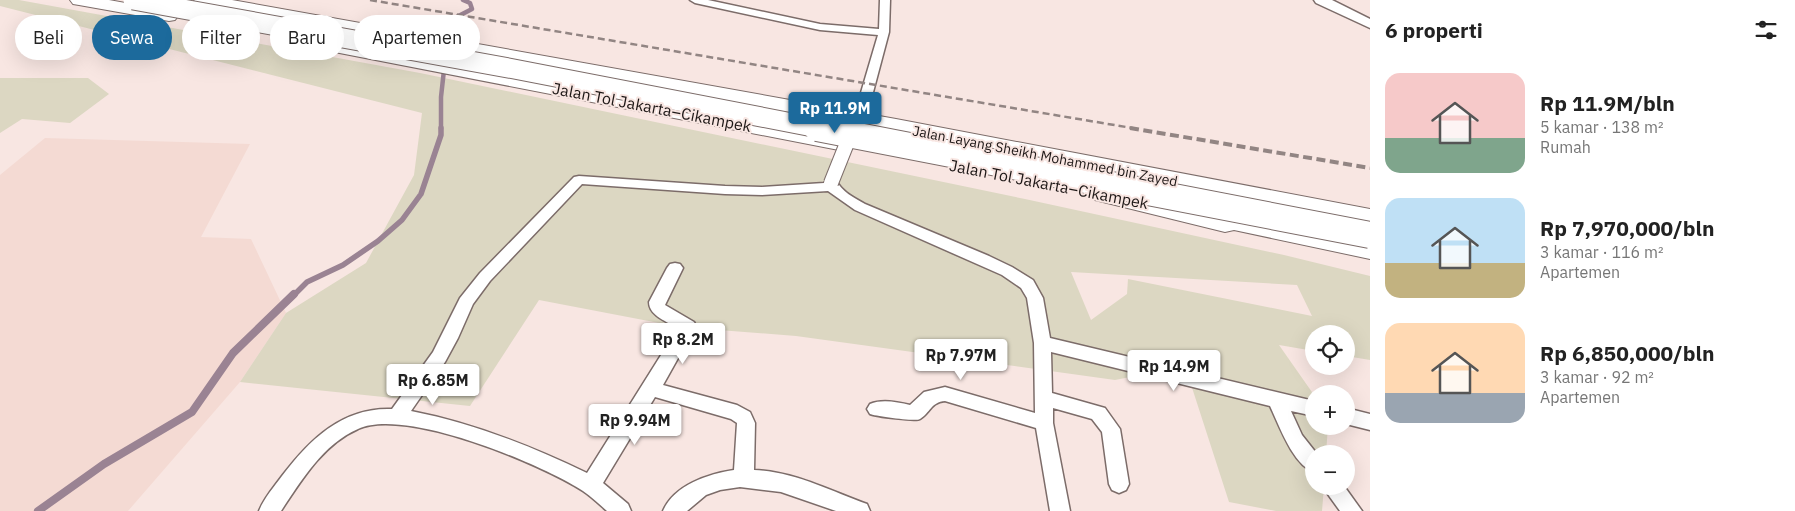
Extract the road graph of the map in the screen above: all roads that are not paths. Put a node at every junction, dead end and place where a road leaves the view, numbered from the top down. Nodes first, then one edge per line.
1 (79, 0) edge
2 (133, 0) edge
3 (188, 0) edge
4 (203, 0) edge
5 (695, 0) edge
6 (885, 0) edge
7 (1321, 0) edge
8 (1338, 0) edge
9 (1370, 15) edge
10 (1370, 24) edge
11 (884, 32) junction
12 (1186, 180) junction
13 (831, 185) junction
14 (1094, 192) junction
15 (1370, 199) edge
16 (1370, 218) edge
17 (1370, 235) edge
18 (1370, 250) edge
19 (1370, 258) edge
20 (675, 268) dead end
21 (1042, 343) junction
22 (651, 389) junction
23 (1044, 398) junction
24 (1276, 400) junction
25 (1305, 406) edge
26 (876, 409) dead end
27 (397, 417) junction
28 (1355, 418) edge
29 (1370, 422) edge
30 (1044, 423) junction
31 (1305, 453) edge
32 (744, 477) junction
33 (1119, 484) dead end
34 (590, 485) junction
35 (1339, 495) edge
36 (269, 511) edge
37 (621, 511) edge
38 (673, 511) edge
39 (860, 511) edge
40 (1060, 511) edge
41 (1352, 511) edge

1 - 14 highway, Jalan Tol Jakarta–Cikampek
2 - 17 highway, Jalan Layang Sheikh Mohammed bin Zayed, bridge
3 - 16 highway, Jalan Layang Sheikh Mohammed bin Zayed
4 - 12 highway, Jalan Tol Jakarta–Cikampek
5 - 11 street
6 - 11 street
7 - 10 main road
8 - 9 main road
11 - 13 street, bridge
12 - 15 highway
12 - 16 highway, Jalan Tol Jakarta–Cikampek
13 - 21 street
13 - 27 street
14 - 18 highway, Jalan Tol Jakarta–Cikampek
14 - 19 highway
20 - 22 street
21 - 23 street
21 - 24 street
22 - 32 street
22 - 34 street
23 - 30 street
23 - 33 street
24 - 25 street
24 - 31 street
26 - 30 street
27 - 34 street
27 - 36 street
28 - 29 street
30 - 40 street
32 - 38 street
32 - 39 street
34 - 37 street
35 - 41 street

